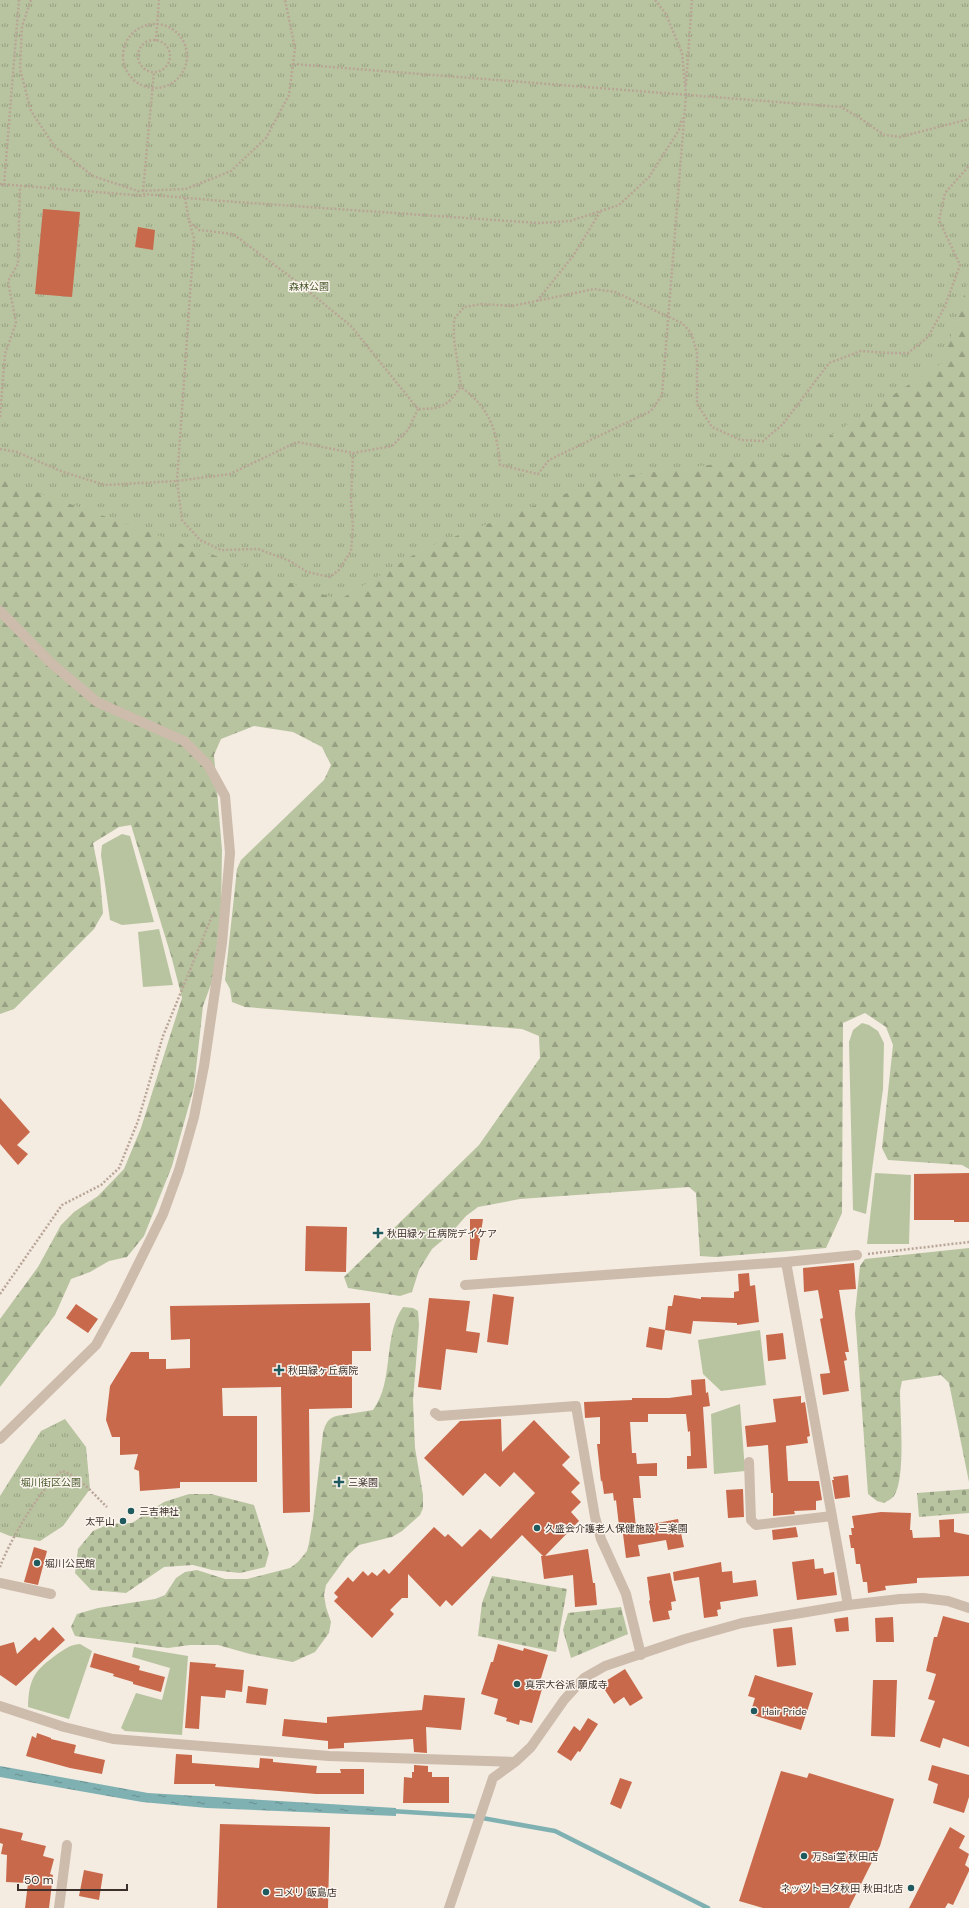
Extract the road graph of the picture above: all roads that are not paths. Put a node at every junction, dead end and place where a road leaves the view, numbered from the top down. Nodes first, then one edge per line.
1 (0, 611) edge
2 (857, 1255) road end
3 (786, 1262) junction
4 (465, 1285) dead end
5 (435, 1413) dead end
6 (0, 1439) edge
7 (749, 1462) dead end
8 (832, 1516) junction
9 (0, 1583) edge
10 (51, 1594) dead end
11 (848, 1605) junction
12 (969, 1608) edge
13 (641, 1656) junction
14 (0, 1706) edge
15 (515, 1762) junction
16 (67, 1845) dead end
17 (59, 1908) edge
18 (449, 1908) edge

1 - 6 street
2 - 3 street
3 - 4 street
3 - 8 street
5 - 13 street
7 - 8 street
8 - 11 street
9 - 10 street
11 - 12 street
11 - 13 street
13 - 15 street
14 - 15 street
15 - 18 street
16 - 17 street

